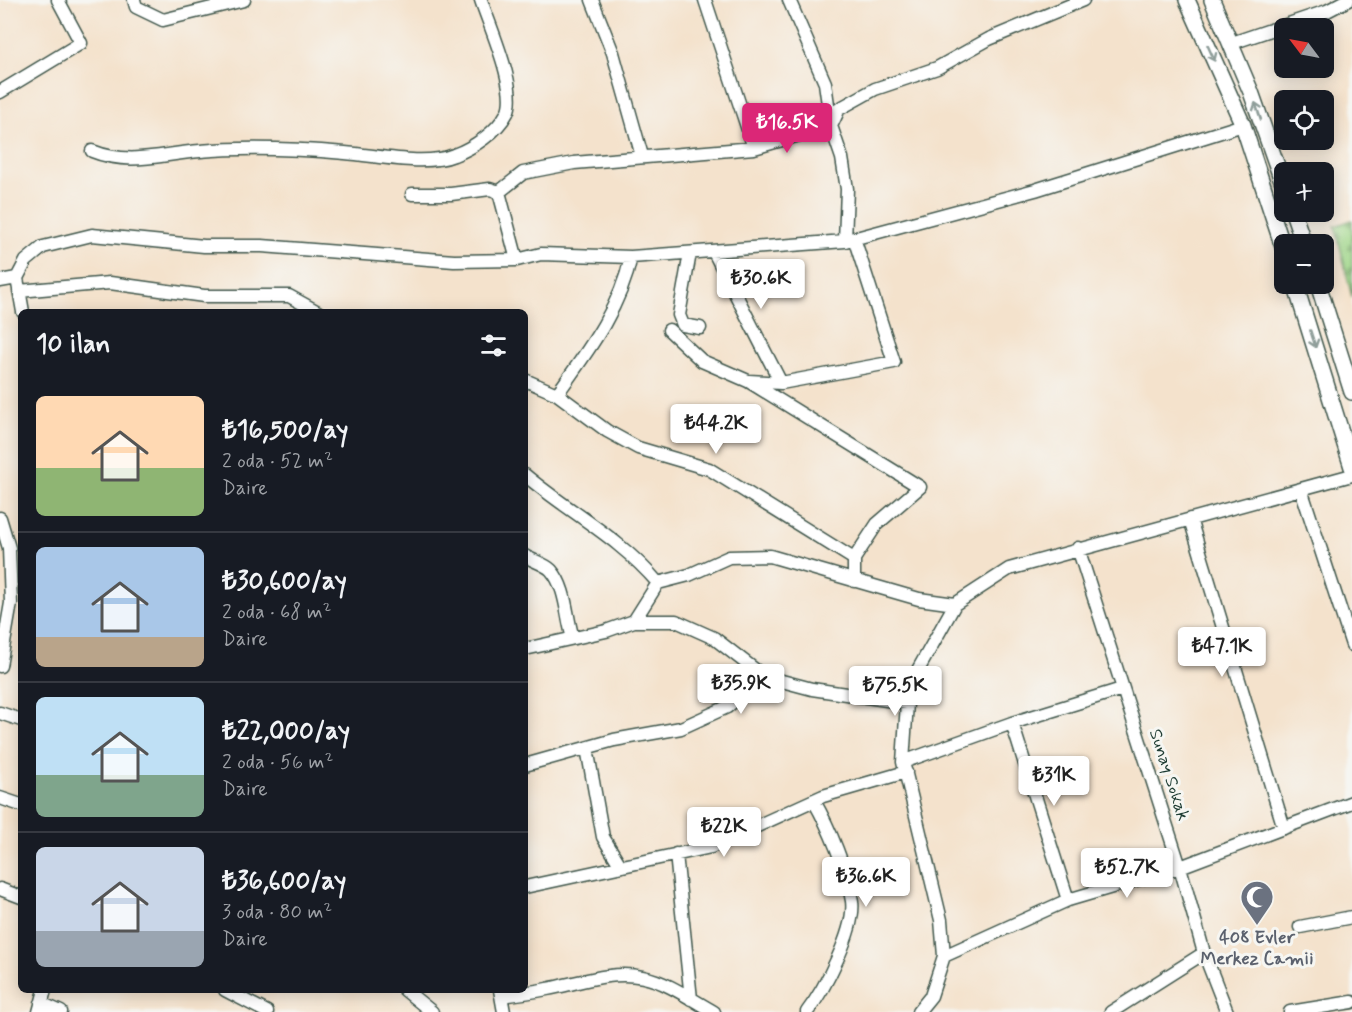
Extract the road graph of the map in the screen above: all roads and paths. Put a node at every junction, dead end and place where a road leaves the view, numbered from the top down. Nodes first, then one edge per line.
1 (58, 0) edge
2 (134, 0) edge
3 (244, 0) edge
4 (481, 0) edge
5 (592, 0) edge
6 (705, 0) edge
7 (789, 0) edge
8 (1083, 0) edge
9 (1187, 0) edge
10 (1212, 0) edge
11 (1348, 0) edge
12 (1230, 46) junction
13 (0, 92) edge
14 (1243, 125) junction
15 (831, 126) junction
16 (754, 148) junction
17 (92, 151) dead end
18 (642, 156) junction
19 (1276, 162) edge
20 (499, 192) junction
21 (412, 194) dead end
22 (1279, 234) edge
23 (850, 239) junction
24 (714, 252) junction
25 (690, 253) junction
26 (630, 257) junction
27 (517, 260) junction
28 (17, 278) junction
29 (0, 281) edge
30 (19, 291) junction
31 (1298, 294) edge
32 (1321, 294) edge
33 (22, 309) edge
34 (313, 309) edge
35 (700, 328) dead end
36 (669, 330) dead end
37 (528, 381) edge
38 (747, 381) junction
39 (781, 383) junction
40 (1352, 392) edge
41 (557, 394) junction
42 (1352, 467) edge
43 (1352, 475) edge
44 (528, 477) edge
45 (1300, 489) junction
46 (0, 518) edge
47 (1190, 519) junction
48 (15, 547) edge
49 (1078, 548) junction
50 (528, 558) edge
51 (854, 559) junction
52 (854, 581) junction
53 (658, 583) junction
54 (955, 604) junction
55 (634, 621) junction
56 (573, 638) junction
57 (1352, 645) edge
58 (528, 648) edge
59 (0, 666) edge
60 (764, 676) junction
61 (1122, 689) junction
62 (907, 703) junction
63 (0, 713) edge
64 (18, 719) edge
65 (1012, 723) junction
66 (587, 748) junction
67 (528, 764) edge
68 (905, 767) junction
69 (814, 801) junction
70 (1, 802) edge
71 (1352, 802) edge
72 (18, 805) edge
73 (1284, 828) junction
74 (676, 854) junction
75 (620, 866) junction
76 (1180, 867) junction
77 (528, 886) edge
78 (0, 889) edge
79 (18, 896) edge
80 (1068, 900) junction
81 (1352, 917) edge
82 (1300, 927) dead end
83 (1204, 953) junction
84 (944, 956) junction
85 (528, 991) edge
86 (44, 993) edge
87 (231, 993) edge
88 (409, 993) edge
89 (501, 993) edge
90 (691, 999) junction
91 (1352, 1002) edge
92 (40, 1008) edge
93 (61, 1012) edge
94 (267, 1012) edge
95 (432, 1012) edge
96 (504, 1012) edge
97 (714, 1012) edge
98 (807, 1012) edge
99 (918, 1012) edge
100 (1111, 1012) edge
101 (1227, 1012) edge
102 (1290, 1012) edge

1 - 13 street
2 - 3 street
4 - 17 street
5 - 18 street
6 - 16 street
7 - 15 street
8 - 15 street
9 -> 14 main road
10 - 12 main road
11 - 12 street
19 -> 12 main road
14 - 22 main road
14 - 23 street
15 - 16 street
15 - 23 street
16 - 18 street
18 - 20 street
20 - 21 street
20 - 27 street
23 - 24 street
23 - 39 street
24 - 25 street
24 - 39 street
25 - 26 street
25 - 35 street
26 - 27 street
26 - 41 street
27 - 28 street
28 - 29 street
28 - 30 street
30 - 33 street
30 - 34 street
31 -> 42 main road
32 - 40 main road
36 - 38 street
37 - 41 street
38 - 39 street
38 - 51 street
41 - 51 street
43 - 45 street
44 - 53 street
45 - 47 street
45 - 57 street
46 - 48 street
47 - 49 street
47 - 73 street
48 - 59 street
49 - 54 street
49 - 61 street, Sunay Sokak
50 - 56 street
51 - 52 street
52 - 53 street
52 - 54 street
53 - 55 street
54 - 62 street
55 - 56 street
55 - 60 street
56 - 58 street
60 - 62 street
60 - 66 street
61 - 65 street
61 - 76 street, Sunay Sokak
62 - 68 street
63 - 64 street
65 - 68 street
65 - 80 street
66 - 67 street
66 - 75 street
68 - 69 street
68 - 84 street
69 - 74 street
69 - 98 street
70 - 72 street
71 - 73 street
73 - 76 street
74 - 75 street
74 - 90 street
75 - 77 street
76 - 80 street
76 - 83 street, Sunay Sokak
78 - 79 street
80 - 84 street
81 - 82 street
83 - 100 street
83 - 101 street, Sunay Sokak
84 - 99 street
85 - 90 street
86 - 92 street
87 - 94 street
88 - 95 street
89 - 96 street
90 - 97 street
91 - 102 street
92 - 93 street

